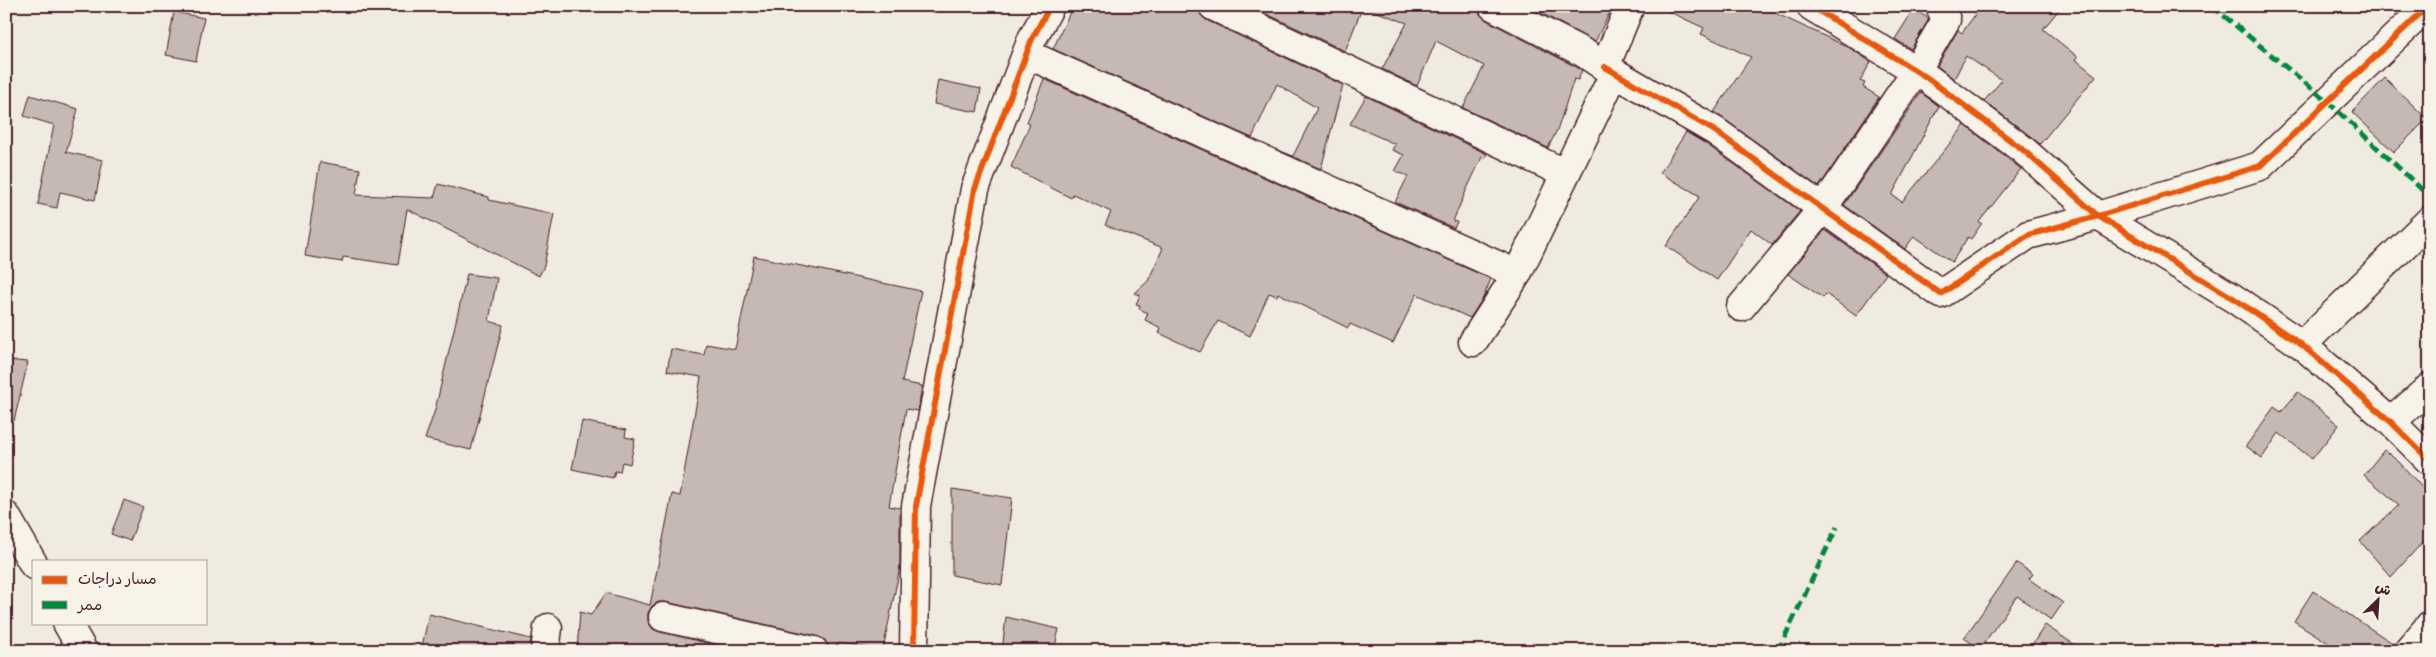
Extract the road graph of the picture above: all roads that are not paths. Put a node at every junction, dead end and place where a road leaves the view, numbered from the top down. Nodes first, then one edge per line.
1 (1050, 6) edge
2 (1213, 6) edge
3 (1493, 6) edge
4 (1630, 6) edge
5 (1811, 6) edge
6 (1940, 6) edge
7 (2428, 6) edge
8 (1027, 54) junction
9 (1610, 70) junction
10 (1916, 72) junction
11 (1564, 173) junction
12 (1823, 208) junction
13 (2098, 216) junction
14 (2430, 220) edge
15 (1516, 274) junction
16 (1741, 306) dead end
17 (1473, 342) dead end
18 (2302, 345) junction
19 (2430, 387) edge
20 (2391, 422) junction
21 (2430, 461) edge
22 (6, 516) edge
23 (32, 562) edge
24 (663, 617) dead end
25 (68, 624) edge
26 (2430, 625) edge
27 (83, 651) edge
28 (814, 651) edge
29 (914, 651) edge
30 (2408, 651) edge

1 - 8 street
2 - 11 street
3 - 9 street
4 - 9 street
5 - 10 street
6 - 10 street
7 - 13 street
8 - 15 street
8 - 29 street
9 - 11 street
9 - 12 street
10 - 12 street
10 - 13 street
11 - 15 street
12 - 13 street
12 - 16 street
13 - 18 street
14 - 18 street
15 - 17 street
18 - 20 street
19 - 20 street
20 - 21 street
22 - 23 street
24 - 28 street
25 - 27 street
26 - 30 street

